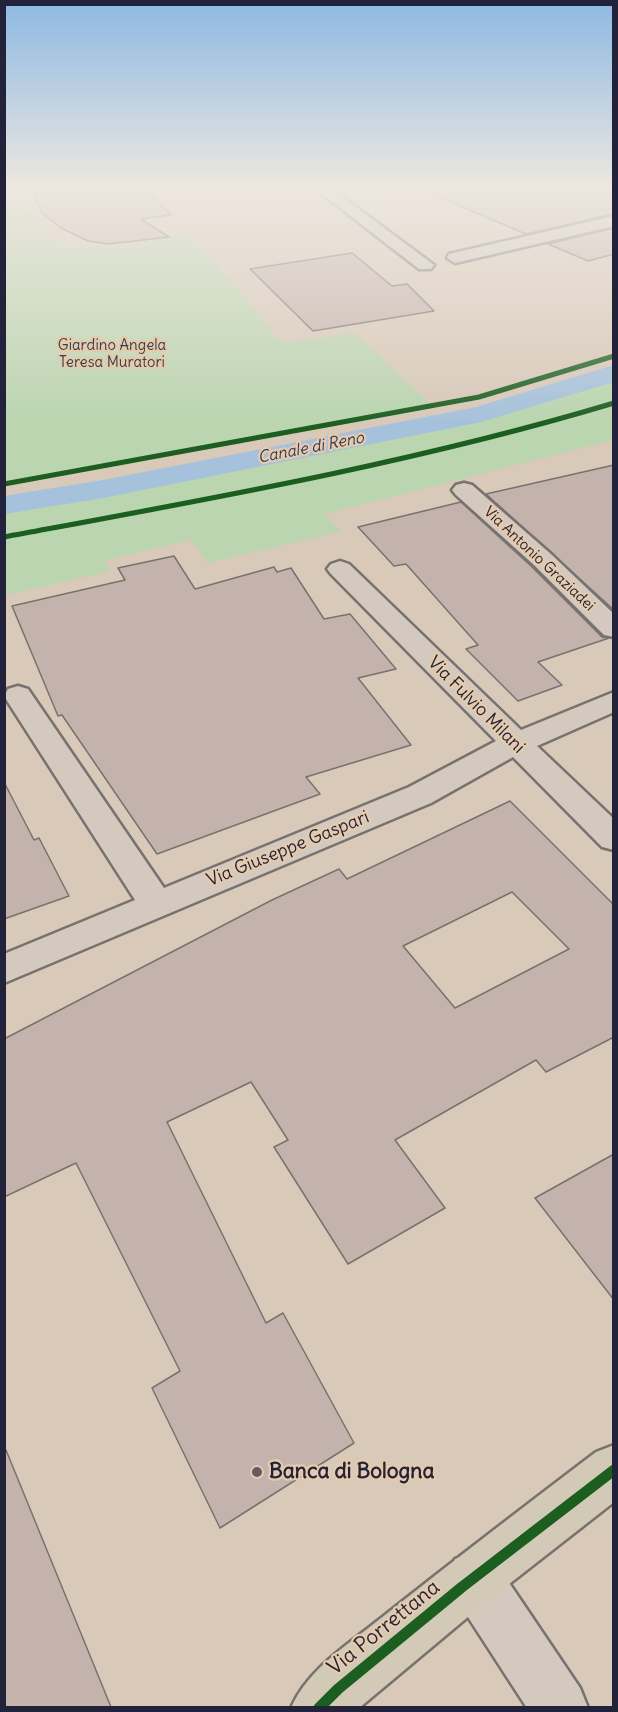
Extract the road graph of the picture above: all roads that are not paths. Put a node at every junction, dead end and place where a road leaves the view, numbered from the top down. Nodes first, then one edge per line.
1 (464, 490) dead end
2 (340, 569) dead end
3 (614, 629) edge
4 (18, 695) dead end
5 (614, 701) edge
6 (515, 744) junction
7 (614, 839) edge
8 (156, 904) junction
9 (4, 969) edge
10 (614, 1470) edge
11 (474, 1578) junction
12 (319, 1707) edge
13 (560, 1707) edge

1 - 3 street, Via Antonio Graziadei
2 - 6 street, Via Fulvio Milani
4 - 8 street
5 - 6 street, Via Giuseppe Gaspari
6 - 7 street, Via Fulvio Milani
6 - 8 street, Via Giuseppe Gaspari
8 - 9 street, Via Giuseppe Gaspari
10 - 11 main road, Via Porrettana
11 - 12 main road, Via Porrettana
11 - 13 street

